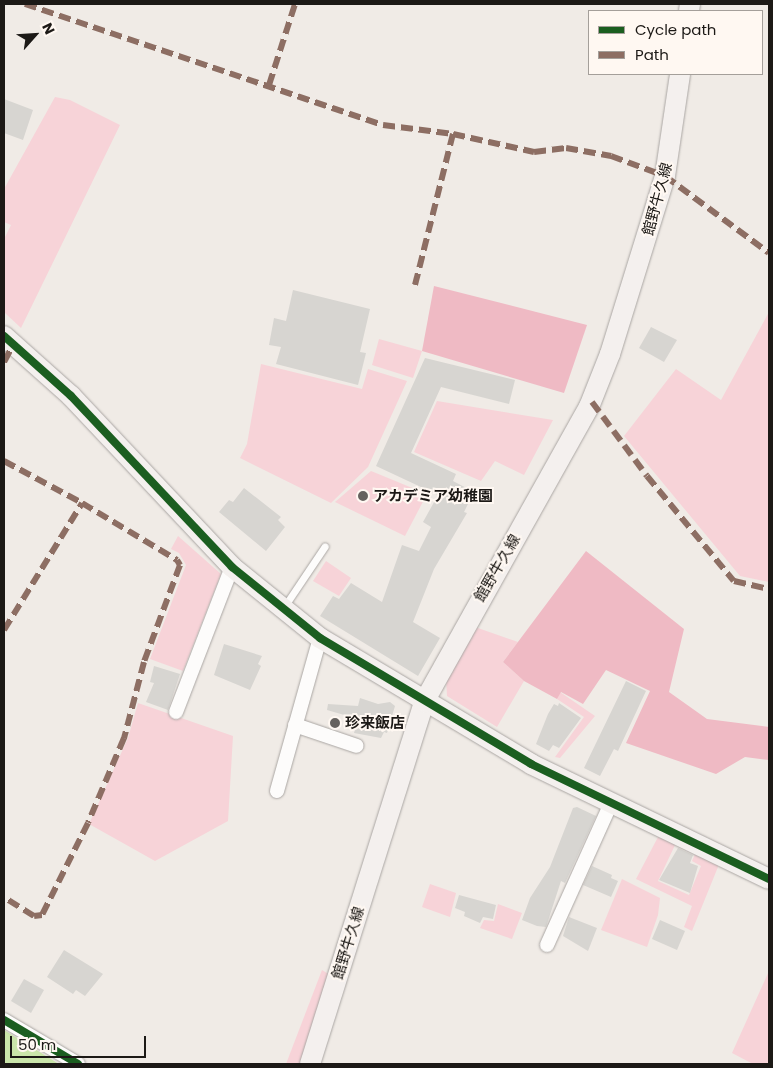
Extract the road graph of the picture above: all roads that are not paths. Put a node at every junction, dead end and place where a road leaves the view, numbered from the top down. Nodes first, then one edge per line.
1 (680, 75) edge
2 (4, 336) edge
3 (325, 546) dead end
4 (232, 567) junction
5 (282, 609) junction
6 (320, 638) junction
7 (424, 702) junction
8 (176, 712) dead end
9 (295, 726) junction
10 (357, 746) dead end
11 (277, 791) dead end
12 (611, 803) junction
13 (769, 879) edge
14 (547, 945) dead end
15 (4, 1020) edge
16 (78, 1064) edge
17 (310, 1064) edge

1 - 7 main road, 館野牛久線
2 - 4 main road
3 - 5 lane
4 - 5 main road
4 - 8 street
5 - 6 main road
6 - 7 main road
6 - 9 street
7 - 12 main road
7 - 17 main road, 館野牛久線
9 - 10 street
9 - 11 street
12 - 13 main road
12 - 14 street
15 - 16 street

